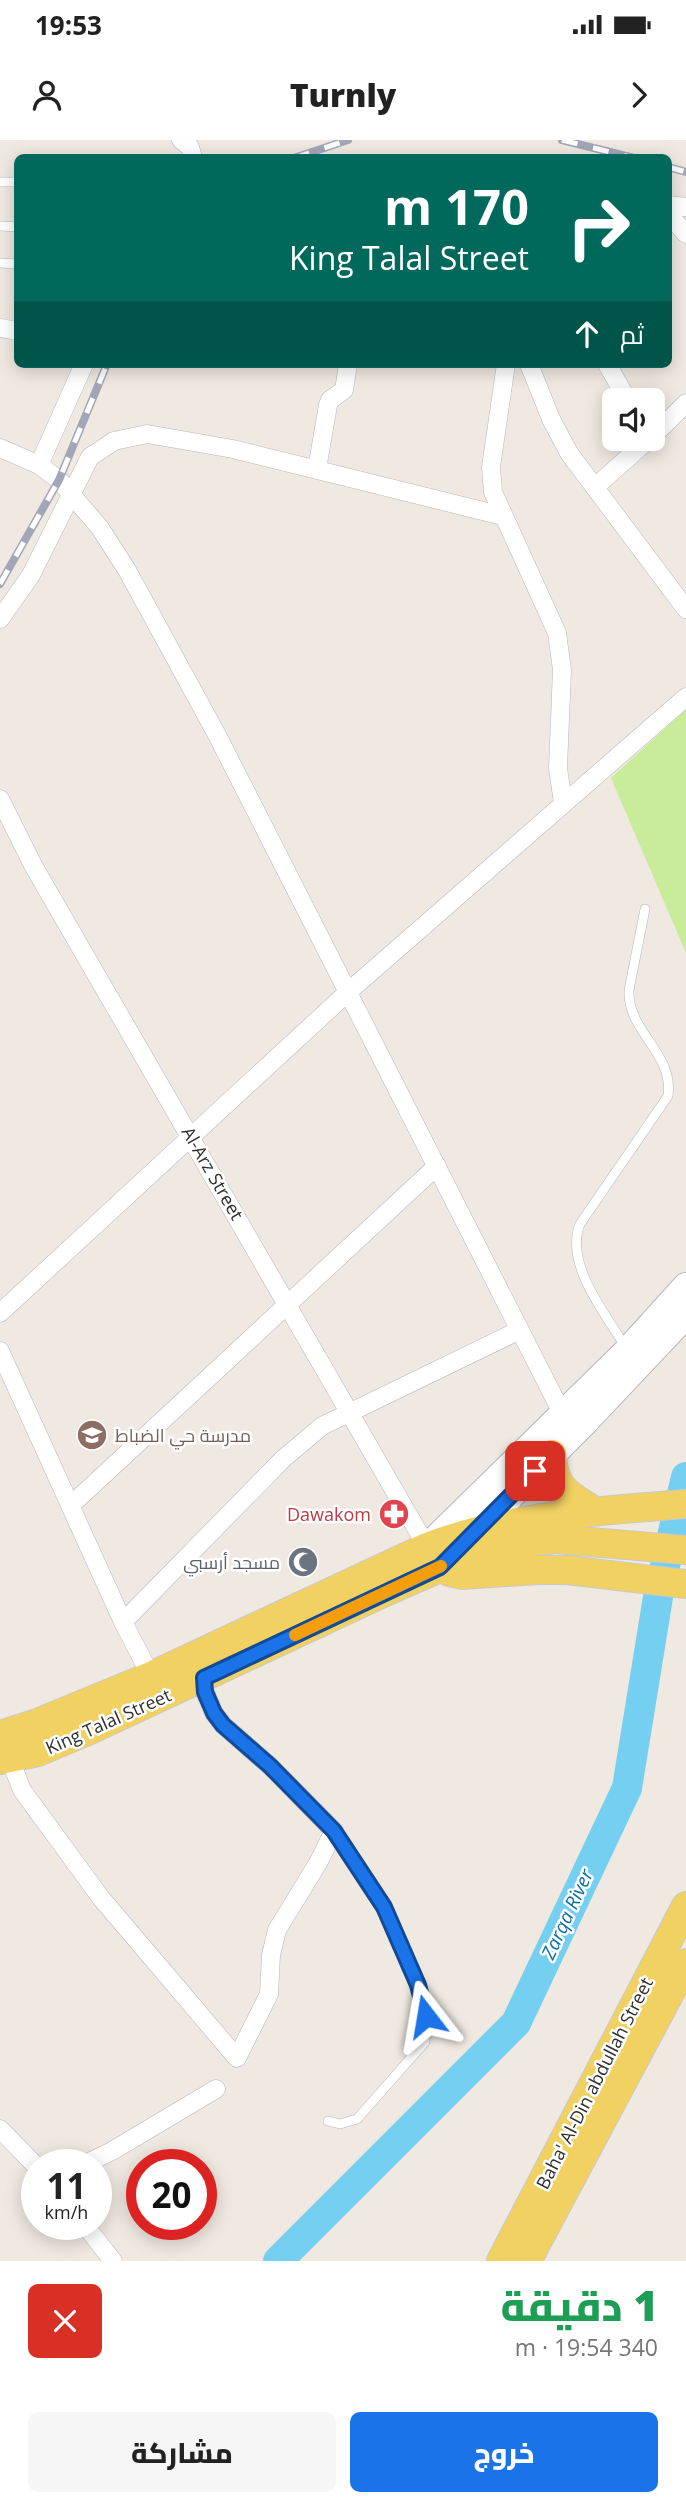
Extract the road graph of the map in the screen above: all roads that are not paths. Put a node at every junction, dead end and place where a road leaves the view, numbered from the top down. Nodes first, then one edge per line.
1 (181, 140) edge
2 (192, 154) edge
3 (672, 219) edge
4 (686, 234) edge
5 (82, 368) edge
6 (347, 368) edge
7 (505, 368) edge
8 (531, 368) edge
9 (609, 368) edge
10 (621, 388) edge
11 (686, 403) edge
12 (665, 423) edge
13 (0, 448) edge
14 (634, 451) edge
15 (39, 465) junction
16 (317, 469) junction
17 (595, 487) junction
18 (71, 493) junction
19 (503, 516) junction
20 (686, 609) edge
21 (0, 619) edge
22 (686, 697) edge
23 (0, 799) edge
24 (563, 803) junction
25 (645, 909) dead end
26 (348, 992) junction
27 (192, 1137) junction
28 (437, 1166) junction
29 (686, 1286) edge
30 (289, 1305) junction
31 (0, 1313) edge
32 (686, 1315) edge
33 (520, 1330) junction
34 (628, 1350) junction
35 (0, 1351) edge
36 (349, 1411) junction
37 (562, 1413) junction
38 (552, 1454) junction
39 (686, 1504) edge
40 (70, 1506) junction
41 (595, 1511) junction
42 (476, 1530) junction
43 (686, 1550) edge
44 (434, 1557) junction
45 (686, 1584) edge
46 (123, 1622) junction
47 (151, 1676) junction
48 (204, 1678) junction
49 (3, 1756) edge
50 (334, 1831) junction
51 (686, 1906) edge
52 (686, 1963) edge
53 (216, 2089) dead end
54 (328, 2121) dead end
55 (0, 2129) edge
56 (21, 2151) edge
57 (112, 2151) edge
58 (97, 2240) edge
59 (113, 2261) edge
60 (501, 2261) edge
61 (527, 2261) edge

1 - 2 street
3 - 4 street
5 - 15 street
6 - 16 street
7 - 19 street
8 - 17 street
9 - 10 street
11 - 12 street
13 - 15 street
14 - 17 street
15 - 18 street
16 - 18 street
16 - 19 street
17 - 20 street
18 - 21 street
18 - 26 street
19 - 24 street
22 - 24 street
23 - 27 street, Al-Arz Street
24 - 26 street
25 - 34 lane
26 - 27 street
26 - 28 street
27 - 30 street, Al-Arz Street
27 - 31 street
28 - 30 street
28 - 33 street
29 - 34 main road
30 - 36 street, Al-Arz Street
30 - 40 street
32 - 38 main road
33 - 36 street
33 - 37 street
34 - 37 main road
35 - 40 street
36 - 44 street, Al-Arz Street
36 - 46 street
37 - 44 main road
38 - 41 main road
38 - 42 main road
39 - 41 main road
40 - 46 street
41 - 42 main road
42 - 44 main road
43 - 44 main road
44 - 45 main road
44 - 47 main road, King Talal Street
44 - 48 main road, King Talal Street
46 - 47 street
47 - 49 main road, King Talal Street
48 - 49 main road, King Talal Street
48 - 50 street
49 - 50 street
50 - 54 lane
51 - 60 main road, Baha' Al-Din abdullah Street
52 - 61 main road, Baha' Al-Din abdullah Street
53 - 57 street
55 - 56 street
58 - 59 street

